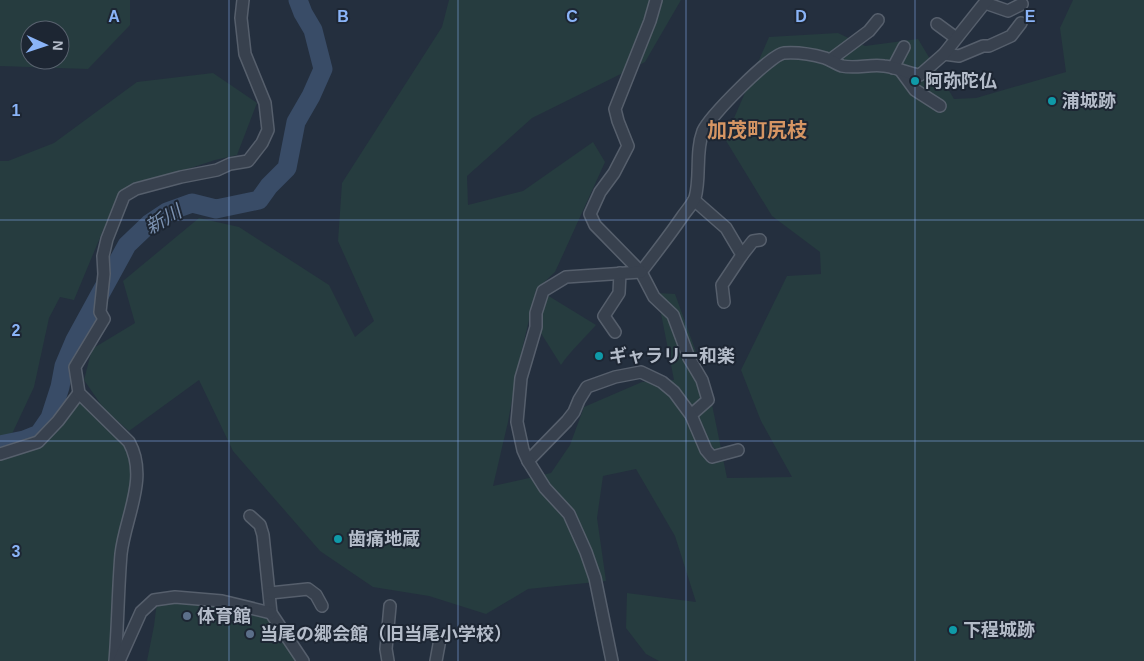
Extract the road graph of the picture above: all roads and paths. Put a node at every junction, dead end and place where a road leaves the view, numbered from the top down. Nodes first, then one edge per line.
1 (243, 0) edge
2 (656, 0) edge
3 (986, 1) edge
4 (1022, 4) dead end
5 (878, 20) dead end
6 (1021, 23) dead end
7 (937, 24) dead end
8 (956, 38) junction
9 (904, 47) dead end
10 (944, 54) junction
11 (830, 60) junction
12 (896, 69) junction
13 (940, 106) dead end
14 (694, 200) junction
15 (760, 240) dead end
16 (742, 255) junction
17 (642, 272) junction
18 (620, 273) junction
19 (724, 302) dead end
20 (615, 332) dead end
21 (79, 393) junction
22 (691, 415) junction
23 (738, 450) dead end
24 (0, 454) edge
25 (528, 461) junction
26 (250, 516) dead end
27 (270, 593) junction
28 (322, 606) dead end
29 (390, 606) dead end
30 (271, 613) junction
31 (440, 639) dead end
32 (115, 661) edge
33 (119, 661) edge
34 (303, 661) edge
35 (388, 661) edge
36 (436, 661) edge
37 (612, 661) edge

1 - 21 street
2 - 17 street
3 - 4 street
3 - 8 street
5 - 11 street
6 - 10 street
7 - 8 street
8 - 10 street
9 - 12 street
10 - 12 street
11 - 12 street
11 - 14 street
12 - 13 street
14 - 16 street
14 - 17 street
15 - 16 street
16 - 19 street
17 - 18 street
17 - 22 street
18 - 20 street
18 - 25 street
21 - 24 street
21 - 32 street
22 - 23 street
22 - 25 street
25 - 37 street
26 - 27 street
27 - 28 street
27 - 30 street
29 - 35 street
30 - 33 street
30 - 34 street
31 - 36 street

